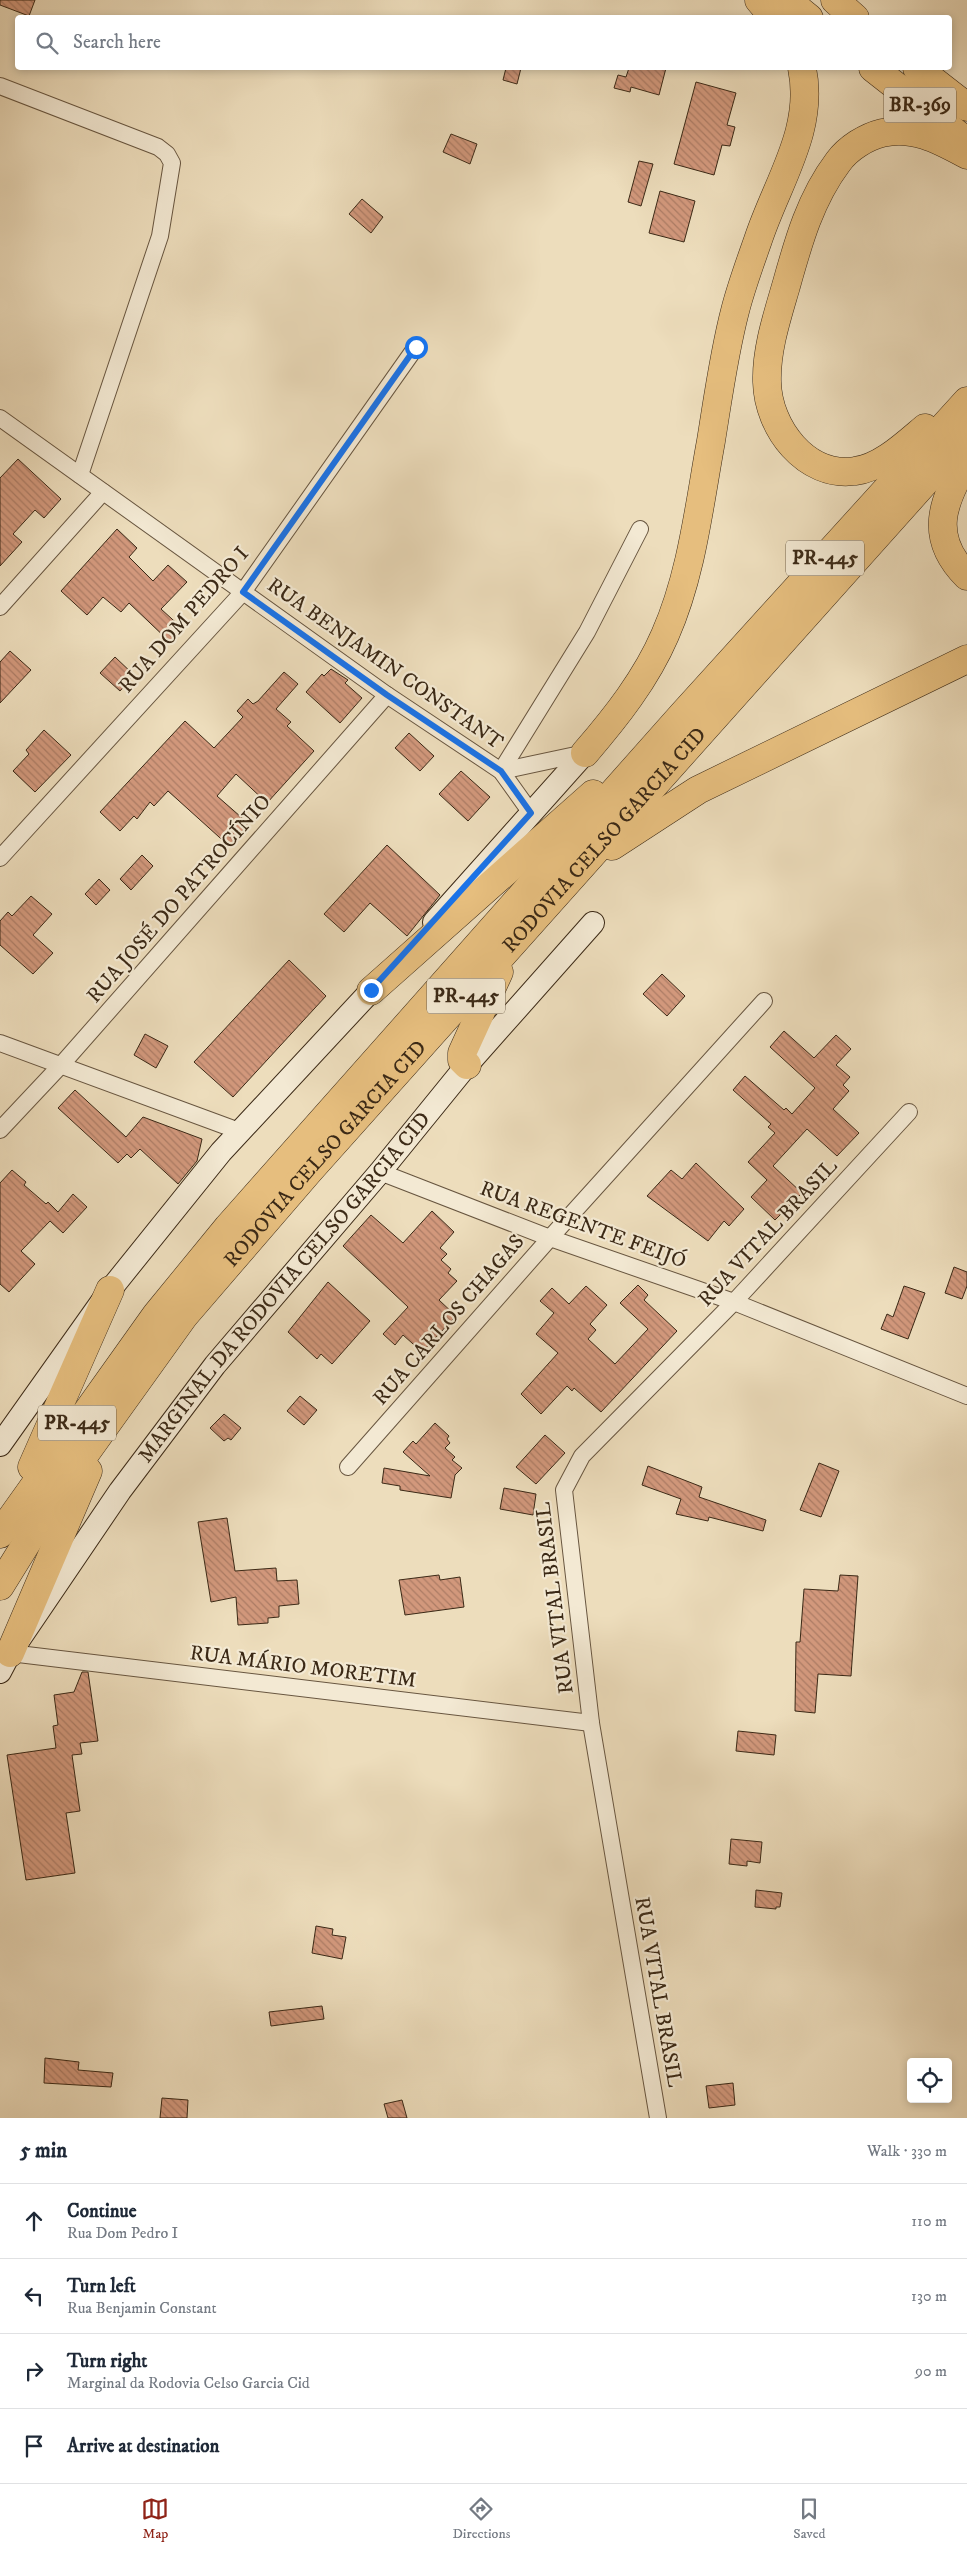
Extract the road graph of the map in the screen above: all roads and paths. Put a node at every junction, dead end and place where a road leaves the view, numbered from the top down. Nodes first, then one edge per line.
1 (759, 0) edge
2 (787, 0) edge
3 (835, 0) edge
4 (772, 15) edge
5 (805, 15) edge
6 (852, 15) edge
7 (802, 70) edge
8 (876, 70) edge
9 (920, 70) edge
10 (0, 86) edge
11 (967, 107) edge
12 (967, 142) edge
13 (967, 155) edge
14 (416, 347) dead end
15 (967, 394) edge
16 (967, 402) edge
17 (0, 418) edge
18 (967, 435) edge
19 (967, 460) edge
20 (80, 475) junction
21 (103, 492) junction
22 (640, 529) dead end
23 (967, 576) edge
24 (243, 592) junction
25 (0, 607) edge
26 (967, 660) edge
27 (387, 695) junction
28 (682, 715) junction
29 (585, 753) junction
30 (501, 771) junction
31 (531, 813) junction
32 (0, 858) edge
33 (581, 866) junction
34 (593, 924) dead end
35 (512, 945) junction
36 (371, 990) junction
37 (764, 1002) dead end
38 (0, 1043) edge
39 (62, 1064) junction
40 (467, 1065) junction
41 (909, 1112) dead end
42 (0, 1130) edge
43 (239, 1131) junction
44 (380, 1172) junction
45 (550, 1238) junction
46 (110, 1290) junction
47 (734, 1302) junction
48 (967, 1396) edge
49 (111, 1416) junction
50 (0, 1445) edge
51 (348, 1467) dead end
52 (3, 1530) edge
53 (0, 1586) edge
54 (5, 1663) edge
55 (591, 1722) junction
56 (658, 2118) edge

1 - 4 highway
2 - 5 highway
3 - 6 highway
7 - 29 highway
8 - 12 highway, BR-369
9 - 11 highway, BR-369
10 - 20 street
13 - 15 highway
14 - 24 street, RUA DOM PEDRO I
16 - 28 highway, RODOVIA CELSO GARCIA CID / PR-445
17 - 20 street, RUA BENJAMIN CONSTANT
18 - 33 highway, RODOVIA CELSO GARCIA CID / PR-445
19 - 23 highway
20 - 21 street, RUA BENJAMIN CONSTANT
21 - 24 street, RUA BENJAMIN CONSTANT
21 - 25 street
22 - 30 street
24 - 27 street, RUA BENJAMIN CONSTANT
24 - 32 street, RUA DOM PEDRO I
26 - 33 highway
27 - 30 street, RUA BENJAMIN CONSTANT
27 - 39 street, RUA JOSÉ DO PATROCÍNIO
28 - 36 highway
28 - 52 highway, RODOVIA CELSO GARCIA CID / PR-445
29 - 30 street, RUA BENJAMIN CONSTANT
29 - 31 street
30 - 31 street, RUA BENJAMIN CONSTANT
31 - 36 street
33 - 35 highway, RODOVIA CELSO GARCIA CID / PR-445
34 - 40 street, MARGINAL DA RODOVIA CELSO GARCIA CID
35 - 40 highway
35 - 49 highway, RODOVIA CELSO GARCIA CID / PR-445
36 - 43 street
37 - 45 street, RUA CARLOS CHAGAS
38 - 39 street
39 - 42 street, RUA JOSÉ DO PATROCÍNIO
39 - 43 street
40 - 44 street, MARGINAL DA RODOVIA CELSO GARCIA CID
41 - 47 street, RUA VITAL BRASIL
43 - 46 street
44 - 45 street, RUA REGENTE FEIJÓ
44 - 54 street, MARGINAL DA RODOVIA CELSO GARCIA CID
45 - 47 street, RUA REGENTE FEIJÓ
45 - 51 street, RUA CARLOS CHAGAS
46 - 50 street
46 - 52 highway
47 - 48 street, RUA REGENTE FEIJÓ
47 - 55 street, RUA VITAL BRASIL
49 - 53 highway, RODOVIA CELSO GARCIA CID / PR-445
49 - 54 highway
54 - 55 street, RUA MÁRIO MORETIM
55 - 56 street, RUA VITAL BRASIL

